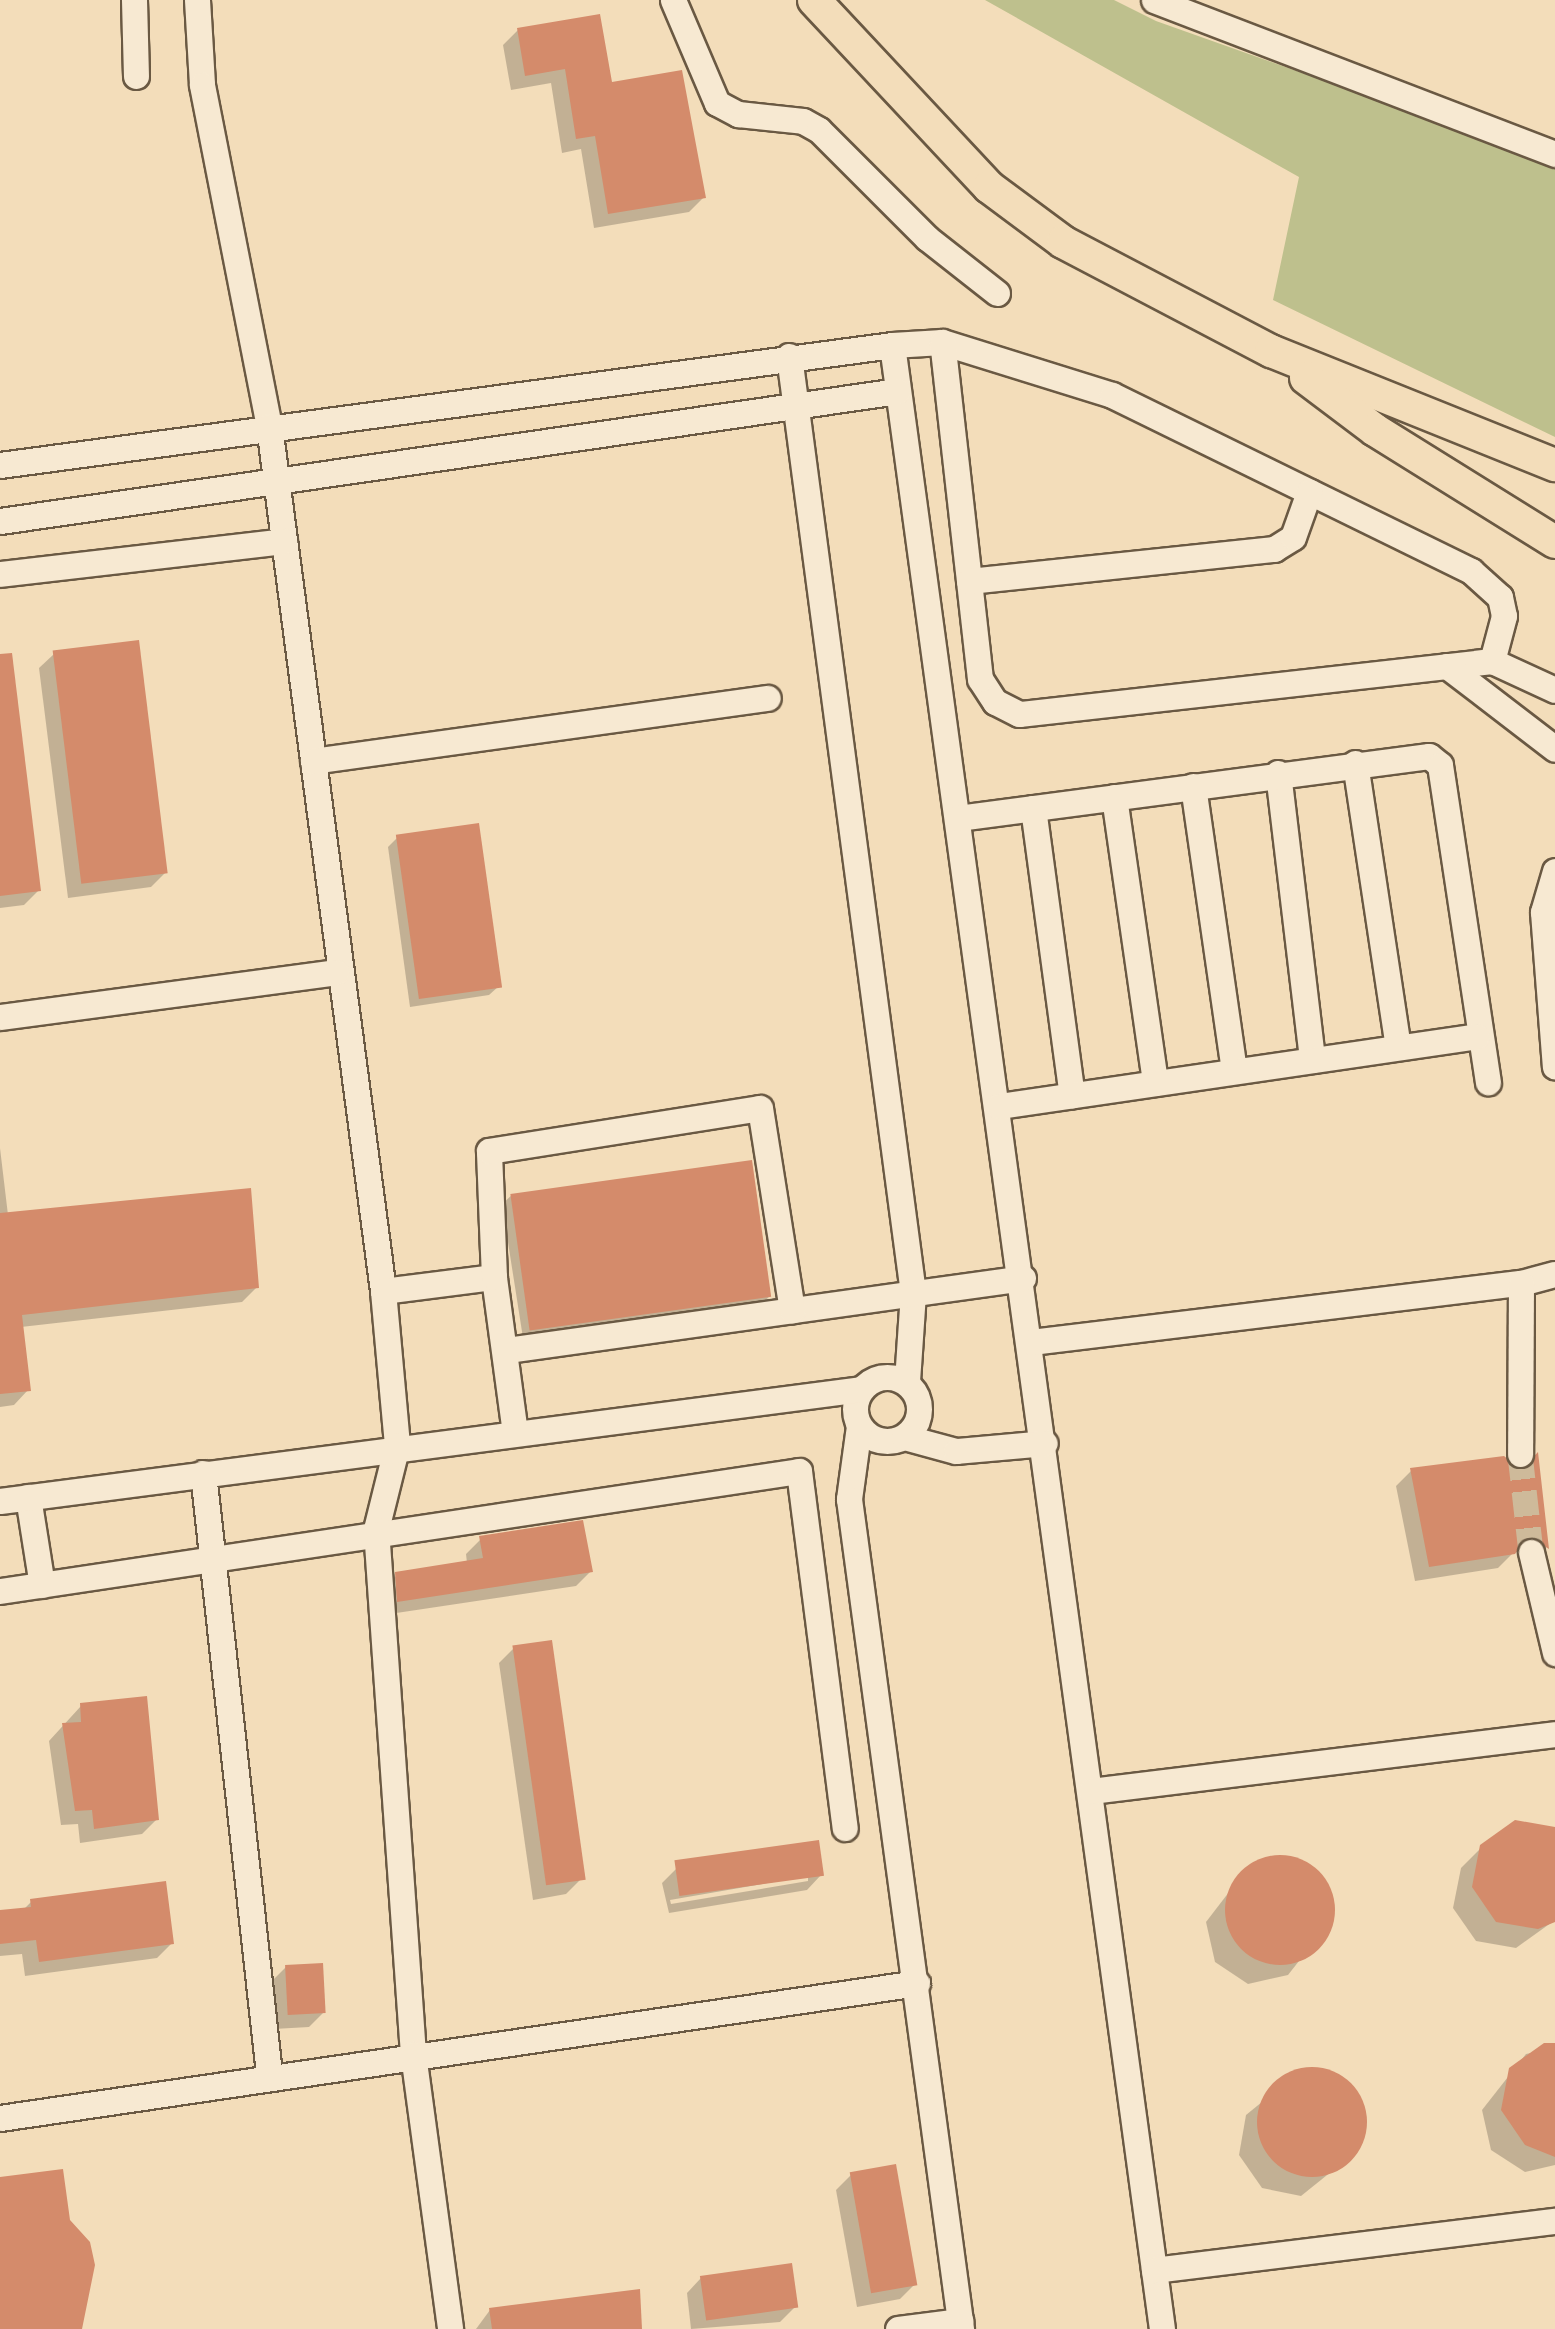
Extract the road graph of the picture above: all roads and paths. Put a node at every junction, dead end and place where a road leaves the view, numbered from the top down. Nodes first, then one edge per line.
1 (134, 0) edge
2 (197, 0) edge
3 (673, 0) edge
4 (814, 0) edge
5 (1154, 0) edge
6 (136, 76) dead end
7 (1555, 154) edge
8 (997, 293) dead end
9 (942, 342) junction
10 (892, 345) junction
11 (1271, 351) junction
12 (789, 356) junction
13 (898, 391) junction
14 (796, 404) junction
15 (269, 426) junction
16 (0, 464) edge
17 (1555, 465) edge
18 (276, 484) junction
19 (1309, 492) junction
20 (0, 521) edge
21 (284, 541) junction
22 (1555, 542) edge
23 (0, 574) edge
24 (969, 580) junction
25 (1492, 661) junction
26 (1447, 666) junction
27 (1555, 690) edge
28 (768, 698) dead end
29 (1555, 749) edge
30 (313, 761) junction
31 (1354, 763) junction
32 (1278, 774) junction
33 (1193, 786) junction
34 (1114, 797) junction
35 (1033, 808) junction
36 (958, 818) junction
37 (1555, 872) edge
38 (336, 972) junction
39 (0, 1017) edge
40 (1477, 1036) junction
41 (1398, 1048) junction
42 (1312, 1060) junction
43 (1555, 1067) edge
44 (1234, 1072) junction
45 (1488, 1082) dead end
46 (1156, 1083) junction
47 (1072, 1095) junction
48 (999, 1106) junction
49 (1555, 1274) edge
50 (494, 1277) junction
51 (1023, 1278) junction
52 (1521, 1284) junction
53 (383, 1291) junction
54 (913, 1293) junction
55 (792, 1310) junction
56 (1032, 1342) junction
57 (506, 1350) junction
58 (906, 1382) junction
59 (861, 1389) junction
60 (859, 1426) junction
61 (515, 1433) junction
62 (904, 1437) junction
63 (1045, 1442) junction
64 (397, 1445) junction
65 (1520, 1454) tunnel mouth
66 (203, 1473) junction
67 (28, 1497) junction
68 (0, 1501) edge
69 (376, 1530) junction
70 (1532, 1552) tunnel mouth
71 (216, 1558) junction
72 (42, 1586) junction
73 (0, 1591) edge
74 (1555, 1653) edge
75 (1555, 1734) edge
76 (1091, 1791) junction
77 (845, 1828) dead end
78 (918, 1983) junction
79 (413, 2054) junction
80 (269, 2074) junction
81 (0, 2118) edge
82 (1555, 2221) edge
83 (1154, 2270) junction
84 (960, 2325) edge
85 (450, 2329) edge
86 (898, 2329) edge
87 (1162, 2329) edge

1 - 6 street
2 - 15 street
3 - 8 street
4 - 11 main road
5 - 7 street
9 - 10 street
9 - 19 street
9 - 24 street
10 - 12 street
10 - 13 street
11 - 17 main road
11 - 22 main road
12 - 14 street
12 - 15 street
13 - 14 street
13 - 36 street
14 - 18 street
14 - 54 street
15 - 16 street
15 - 18 street
18 - 20 street
18 - 21 street
19 - 24 street
19 - 25 street
21 - 23 street
21 - 30 street
24 - 26 street
25 - 26 street
25 - 27 street
26 - 29 street
28 - 30 street
30 - 38 street
31 - 32 street
31 - 40 street
31 - 41 street
32 - 33 street
32 - 42 street
33 - 34 street
33 - 44 street
34 - 35 street
34 - 46 street
35 - 36 street
35 - 47 street
36 - 48 street
37 - 43 street
38 - 39 street
38 - 53 street
40 - 41 street
40 - 45 street
41 - 42 street
42 - 44 street
44 - 46 street
46 - 47 street
47 - 48 street
48 - 51 street
49 - 52 street
50 - 53 street
50 - 55 street
50 - 57 street
51 - 54 street
51 - 56 street
52 - 56 street
52 - 65 street
53 - 64 street
54 - 55 street
54 - 58 street
55 - 57 street
56 - 63 street
57 - 61 street
58 - 59 street
58 - 62 street
59 - 60 street
59 - 61 street
60 - 62 street
60 - 78 street
61 - 64 street
62 - 63 street
63 - 76 street
64 - 66 street
64 - 69 street
66 - 67 street
66 - 71 street
67 - 68 street
67 - 72 street
69 - 71 street
69 - 77 street
69 - 79 street
70 - 74 street
71 - 72 street
71 - 80 street
72 - 73 street
75 - 76 street
76 - 83 street
78 - 79 street
78 - 84 street
79 - 80 street
79 - 85 street
80 - 81 street
82 - 83 street
83 - 87 street
84 - 86 street

